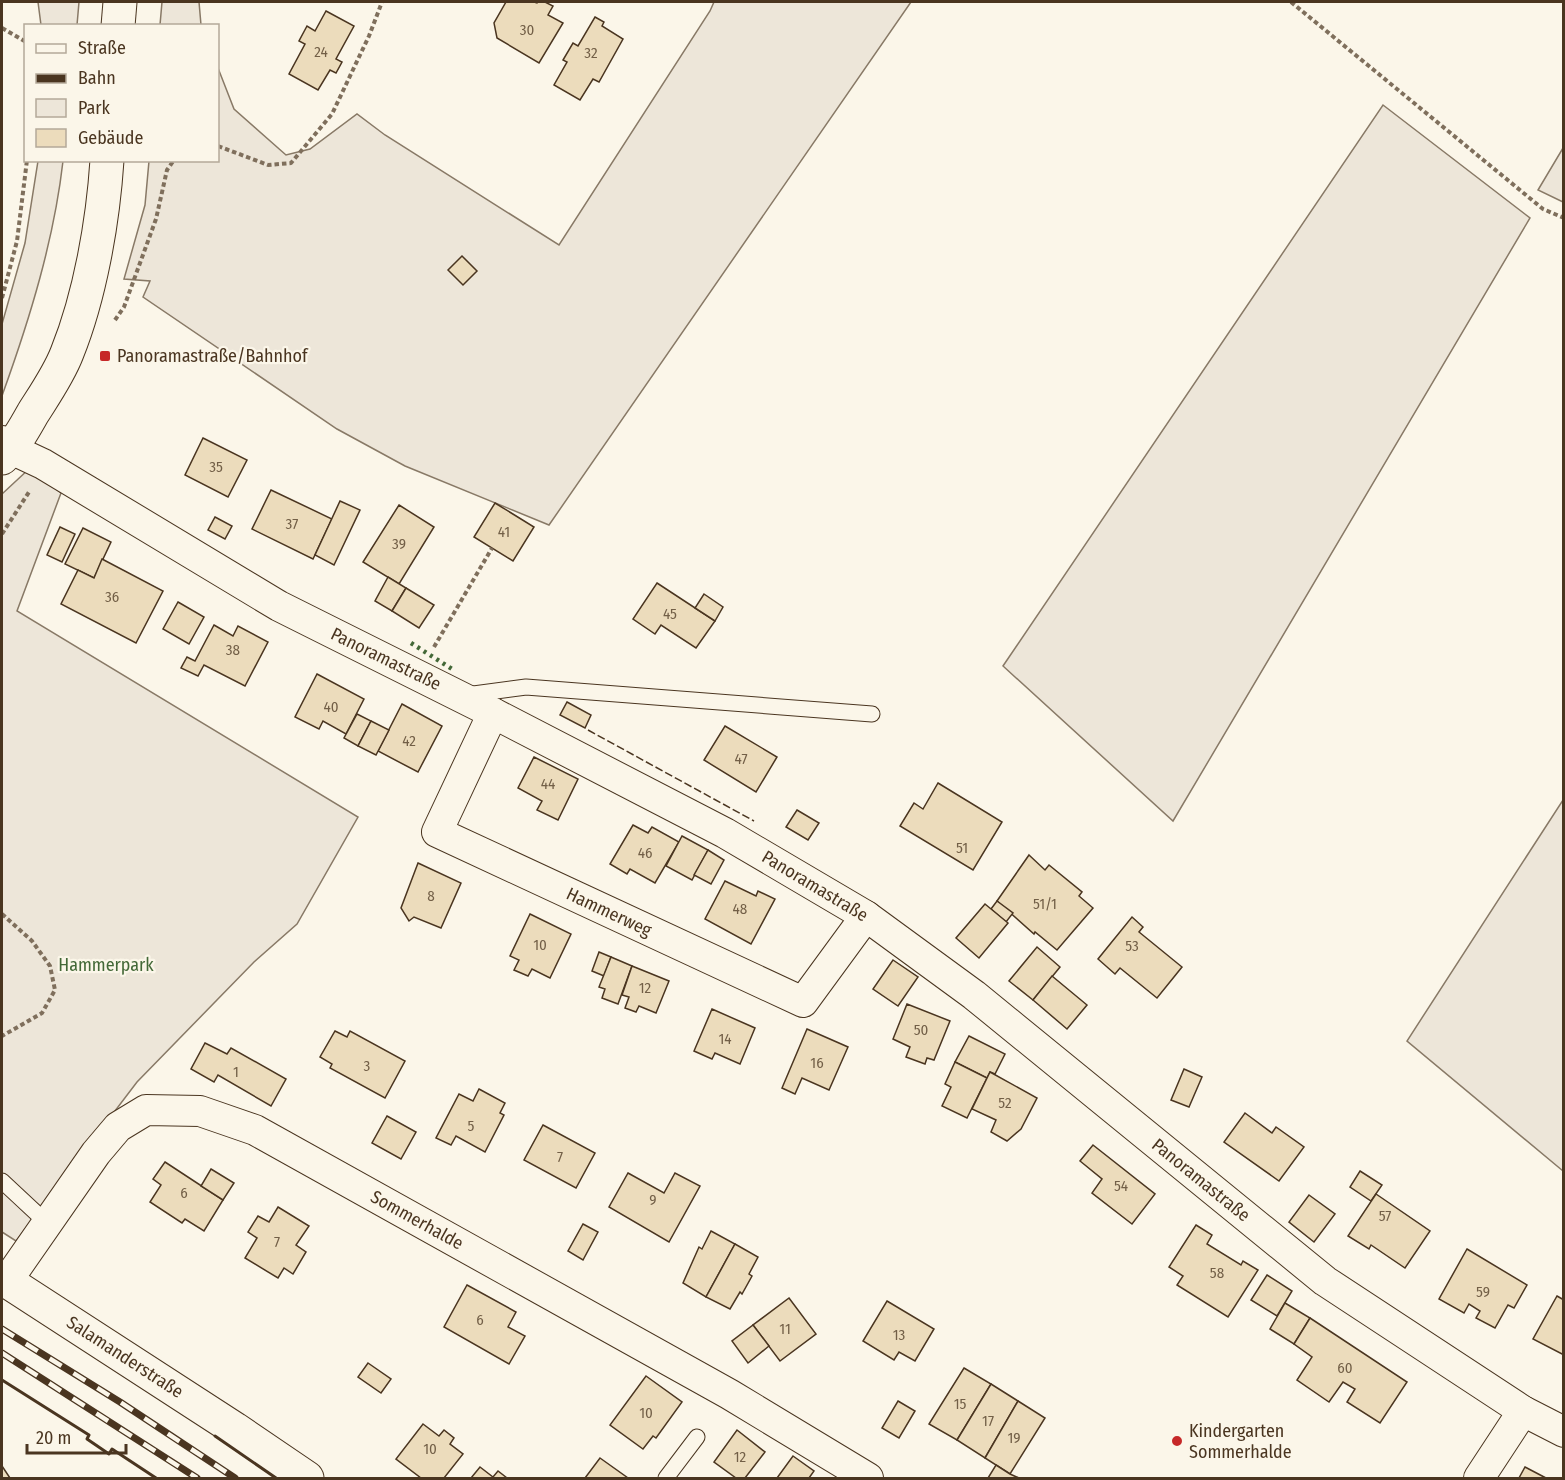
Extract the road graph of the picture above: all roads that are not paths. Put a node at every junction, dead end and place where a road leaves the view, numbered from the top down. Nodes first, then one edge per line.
1 (120, 2) edge
2 (118, 24) edge
3 (107, 162) edge
4 (5, 449) edge
5 (460, 696) junction
6 (494, 713) junction
7 (872, 714) dead end
8 (866, 916) junction
9 (2, 1180) edge
10 (47, 1223) junction
11 (4, 1279) edge
12 (1523, 1411) junction
13 (1563, 1432) edge
14 (697, 1437) dead end
15 (307, 1479) edge
16 (666, 1479) edge
17 (868, 1479) edge
18 (1479, 1479) edge

1 - 2 street
3 - 4 street
4 - 5 street, Panoramastraße
5 - 6 street, Panoramastraße
5 - 7 lane
6 - 8 street, Panoramastraße
6 - 8 street, Hammerweg
8 - 12 street, Panoramastraße
9 - 10 lane
10 - 11 street, Sommerhalde
10 - 17 street, Sommerhalde
11 - 15 street, Salamanderstraße
12 - 13 street, Panoramastraße
12 - 18 street
14 - 16 lane

